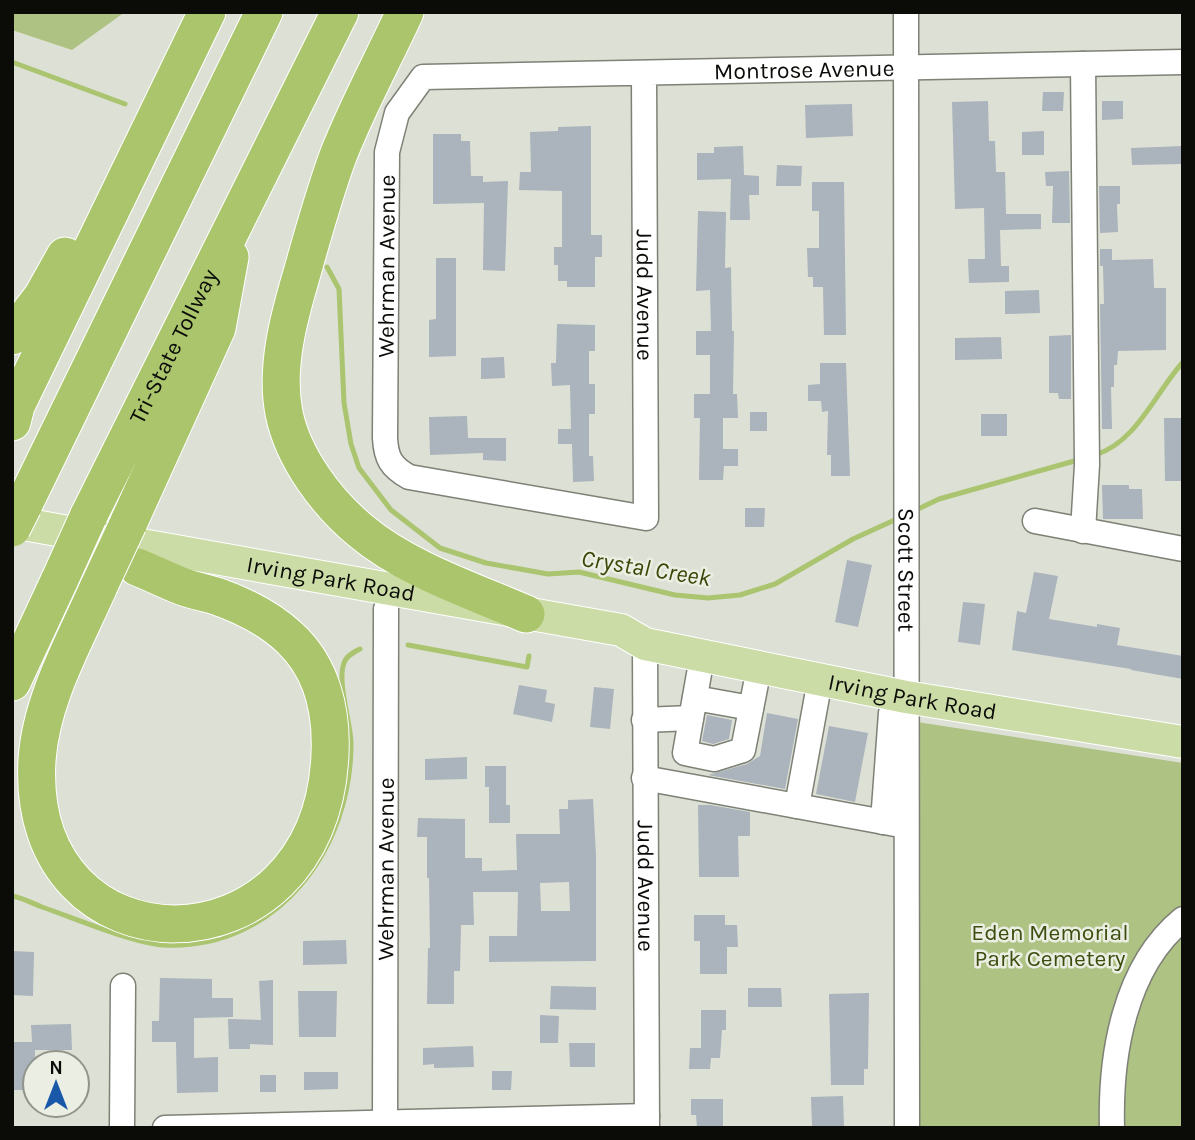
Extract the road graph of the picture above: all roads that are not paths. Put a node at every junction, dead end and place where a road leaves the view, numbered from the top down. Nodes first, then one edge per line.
1 (191, 12) edge
2 (207, 12) edge
3 (264, 12) edge
4 (340, 12) edge
5 (405, 12) edge
6 (906, 12) edge
7 (1183, 62) edge
8 (1083, 64) junction
9 (906, 68) junction
10 (644, 73) junction
11 (423, 78) joint
12 (237, 215) junction
13 (12, 335) edge
14 (14, 413) edge
15 (391, 464) joint
16 (16, 519) edge
17 (1035, 521) dead end
18 (1083, 531) junction
19 (12, 544) edge
20 (1183, 549) edge
21 (137, 566) junction
22 (386, 609) junction
23 (526, 614) junction
24 (645, 644) junction
25 (702, 657) junction
26 (759, 668) junction
27 (820, 680) junction
28 (12, 682) edge
29 (899, 696) junction
30 (693, 708) junction
31 (751, 708) junction
32 (644, 720) junction
33 (1183, 742) edge
34 (645, 778) junction
35 (797, 806) junction
36 (894, 824) junction
37 (1183, 919) edge
38 (123, 986) dead end
39 (648, 1122) edge
40 (384, 1125) edge
41 (122, 1128) edge
42 (165, 1128) edge
43 (907, 1128) edge
44 (1112, 1128) edge

1 - 13 highway
2 - 14 highway
3 - 16 highway
4 - 12 highway, Tri-State Tollway
5 - 23 highway
6 - 9 street, Scott Street
7 - 8 street, Montrose Avenue
8 - 9 street, Montrose Avenue
8 - 18 street
9 - 10 street, Montrose Avenue
9 - 29 street, Scott Street
10 - 11 street, Montrose Avenue
10 - 15 street, Judd Avenue
11 - 15 street, Wehrman Avenue
12 - 21 highway, bridge
12 - 28 highway, Tri-State Tollway, bridge
16 - 23 main road, Irving Park Road
17 - 18 street
18 - 20 street
19 - 21 main road, Irving Park Road
21 - 22 main road, Irving Park Road
22 - 24 main road, Irving Park Road
22 - 40 street, Wehrman Avenue
23 - 24 main road, Irving Park Road
24 - 25 main road, Irving Park Road
24 - 32 street, Judd Avenue
25 - 26 main road, Irving Park Road
25 - 30 street
26 - 27 main road, Irving Park Road
26 - 31 street
27 - 29 main road, Irving Park Road
27 - 35 street
29 - 33 main road, Irving Park Road
29 - 36 street, Scott Street
30 - 31 street
30 - 31 street
30 - 32 street
32 - 34 street, Judd Avenue
34 - 35 street
34 - 39 street, Judd Avenue
35 - 36 street
36 - 43 street
37 - 44 street
38 - 41 street
39 - 40 street
40 - 42 street

